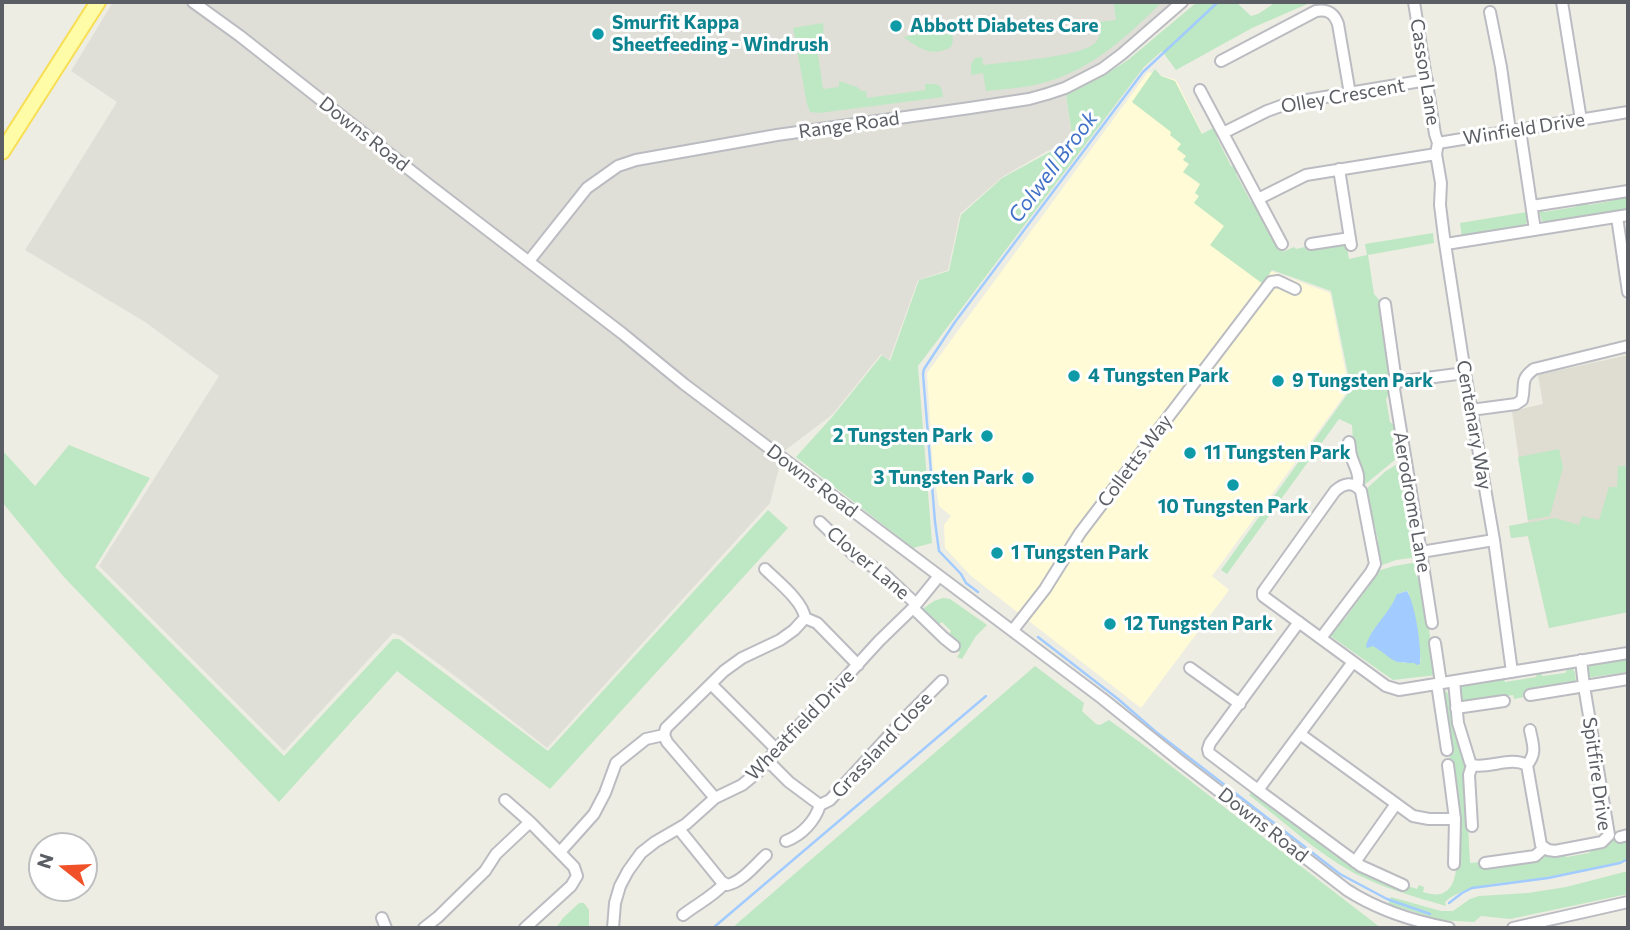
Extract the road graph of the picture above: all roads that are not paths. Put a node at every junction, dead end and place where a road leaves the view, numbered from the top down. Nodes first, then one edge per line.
1 (98, 2) edge
2 (193, 2) edge
3 (1182, 2) edge
4 (1413, 2) edge
5 (1562, 2) edge
6 (1490, 12) dead end
7 (1221, 61) dead end
8 (1427, 80) junction
9 (1200, 90) dead end
10 (1350, 94) junction
11 (1628, 112) edge
12 (1581, 120) junction
13 (1515, 130) junction
14 (1223, 133) junction
15 (1437, 148) junction
16 (2, 152) edge
17 (1339, 169) junction
18 (1628, 191) edge
19 (1258, 199) junction
20 (1532, 206) junction
21 (1622, 216) edge
22 (1535, 230) junction
23 (1282, 244) dead end
24 (1311, 244) dead end
25 (1446, 244) junction
26 (529, 261) junction
27 (1295, 289) dead end
28 (1628, 292) edge
29 (1385, 304) dead end
30 (1628, 346) edge
31 (1465, 373) junction
32 (1396, 382) junction
33 (1471, 410) junction
34 (1349, 442) dead end
35 (1357, 486) junction
36 (820, 522) dead end
37 (1494, 540) junction
38 (1421, 551) junction
39 (765, 569) dead end
40 (939, 576) junction
41 (914, 606) junction
42 (805, 618) junction
43 (1299, 622) junction
44 (1432, 623) dead end
45 (1013, 630) junction
46 (1321, 638) junction
47 (1435, 643) dead end
48 (954, 646) dead end
49 (1628, 653) edge
50 (1581, 660) junction
51 (1353, 662) junction
52 (858, 665) junction
53 (1190, 668) dead end
54 (1512, 672) junction
55 (1628, 679) edge
56 (942, 681) dead end
57 (1454, 681) junction
58 (1439, 683) junction
59 (711, 684) junction
60 (1584, 686) junction
61 (1530, 695) dead end
62 (1504, 701) dead end
63 (1240, 704) junction
64 (1456, 708) junction
65 (1530, 730) dead end
66 (1300, 734) junction
67 (664, 735) junction
68 (776, 749) junction
69 (1447, 750) dead end
70 (768, 761) junction
71 (1448, 765) dead end
72 (1472, 765) junction
73 (1527, 765) junction
74 (1258, 790) junction
75 (715, 798) junction
76 (505, 800) dead end
77 (1396, 804) junction
78 (820, 805) junction
79 (1455, 819) junction
80 (530, 822) junction
81 (1472, 826) dead end
82 (678, 829) junction
83 (786, 841) dead end
84 (1544, 848) junction
85 (560, 852) junction
86 (766, 855) dead end
87 (1355, 862) junction
88 (1485, 863) dead end
89 (1454, 864) dead end
90 (724, 884) junction
91 (1404, 885) dead end
92 (1628, 902) edge
93 (683, 915) dead end
94 (424, 928) edge
95 (525, 928) edge
96 (613, 928) edge
97 (1449, 928) edge
98 (1513, 928) edge

1 - 16 main road
2 - 26 street, Downs Road
3 - 26 street, Range Road
4 - 8 street, Casson Lane
5 - 12 street
6 - 13 street
7 - 10 street
8 - 10 street, Olley Crescent
8 - 15 street, Casson Lane
9 - 14 street
10 - 14 street, Olley Crescent
11 - 12 street, Winfield Drive
12 - 13 street, Winfield Drive
13 - 15 street, Winfield Drive
13 - 20 street
14 - 19 street
15 - 17 street
15 - 25 street
17 - 19 street
17 - 24 street
18 - 20 street
19 - 23 street
20 - 22 street
21 - 22 street
21 - 28 street
22 - 25 street
25 - 31 street, Centenary Way
26 - 40 street, Downs Road
27 - 45 street, Colletts Way
29 - 32 street, Aerodrome Lane
30 - 33 street
31 - 32 street
31 - 33 street, Centenary Way
32 - 38 street, Aerodrome Lane
33 - 37 street, Centenary Way
34 - 35 street
35 - 43 street
35 - 46 street
36 - 41 street, Clover Lane
37 - 38 street
37 - 54 street, Centenary Way
38 - 44 street, Aerodrome Lane
39 - 42 street
40 - 41 street, Wheatfield Drive
40 - 45 street, Downs Road
41 - 48 street, Clover Lane
41 - 52 street, Wheatfield Drive
42 - 52 street
42 - 59 street
43 - 46 street
43 - 63 street
45 - 97 street, Downs Road
46 - 51 street
47 - 58 street
49 - 50 street
50 - 54 street
50 - 60 street, Spitfire Drive
51 - 58 street
51 - 66 street
52 - 68 street, Wheatfield Drive
53 - 63 street
54 - 57 street
55 - 60 street
56 - 78 street, Grassland Close
57 - 58 street
57 - 64 street
58 - 69 street
59 - 67 street
59 - 68 street
60 - 61 street
60 - 84 street, Spitfire Drive
62 - 64 street
63 - 74 street
64 - 72 street
65 - 73 street
66 - 74 street
66 - 77 street
67 - 75 street
67 - 85 street
68 - 70 street, Wheatfield Drive
70 - 75 street, Wheatfield Drive
70 - 78 street, Grassland Close
71 - 79 street
72 - 73 street
72 - 81 street
73 - 84 street
74 - 87 street
75 - 82 street, Wheatfield Drive
76 - 80 street
77 - 79 street
77 - 87 street
78 - 83 street, Grassland Close
79 - 89 street
80 - 85 street
80 - 94 street
82 - 90 street
82 - 96 street, Wheatfield Drive
84 - 88 street, Spitfire Drive
85 - 95 street
86 - 90 street
87 - 91 street
90 - 93 street
92 - 98 street

